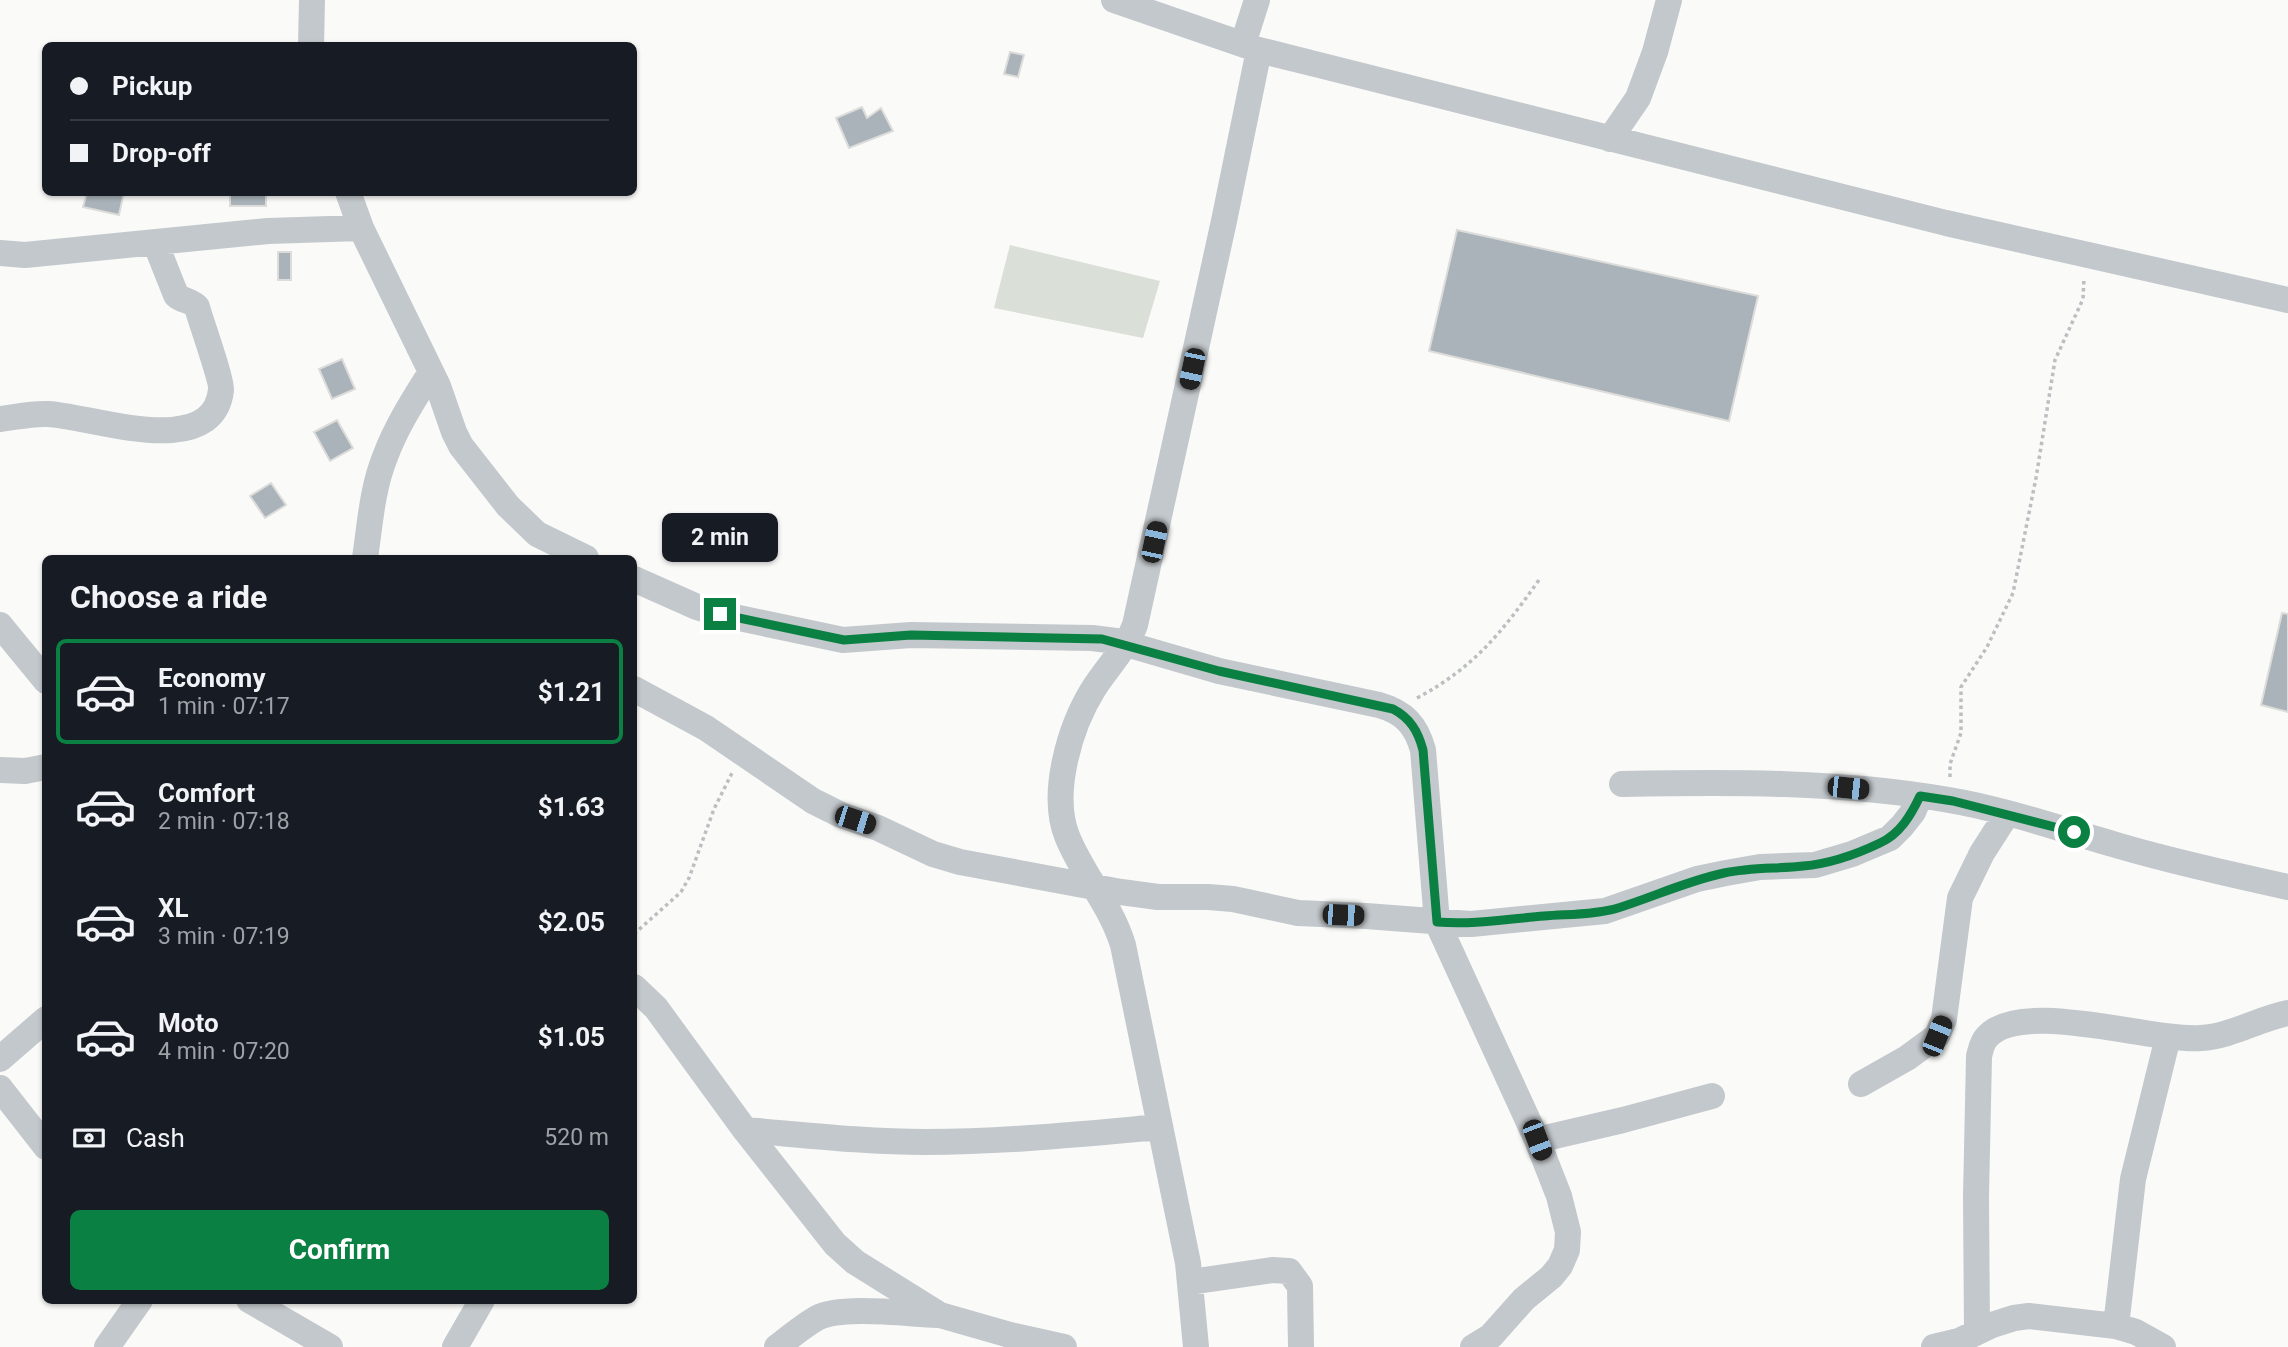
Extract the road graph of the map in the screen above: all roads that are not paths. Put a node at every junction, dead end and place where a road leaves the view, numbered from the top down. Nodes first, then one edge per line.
1 (312, 0) edge
2 (1114, 0) edge
3 (1257, 0) edge
4 (1669, 0) edge
5 (311, 42) edge
6 (1251, 47) junction
7 (1610, 139) junction
8 (349, 196) edge
9 (361, 228) junction
10 (155, 242) junction
11 (0, 253) edge
12 (2288, 300) edge
13 (431, 372) junction
14 (0, 419) edge
15 (538, 546) edge
16 (366, 555) edge
17 (574, 555) edge
18 (637, 580) edge
19 (0, 625) edge
20 (1127, 644) junction
21 (42, 676) edge
22 (637, 691) edge
23 (42, 768) edge
24 (0, 771) edge
25 (1622, 784) dead end
26 (1920, 796) junction
27 (2007, 814) junction
28 (1094, 886) junction
29 (2288, 887) edge
30 (1437, 922) junction
31 (637, 990) edge
32 (2288, 1013) edge
33 (42, 1022) edge
34 (2168, 1037) junction
35 (0, 1059) edge
36 (1861, 1084) dead end
37 (0, 1088) edge
38 (1712, 1096) dead end
39 (1160, 1127) junction
40 (745, 1130) junction
41 (1537, 1140) junction
42 (42, 1142) edge
43 (1190, 1282) junction
44 (137, 1304) edge
45 (255, 1304) edge
46 (480, 1304) edge
47 (940, 1315) junction
48 (2116, 1326) junction
49 (1978, 1332) junction
50 (107, 1347) edge
51 (331, 1347) edge
52 (455, 1347) edge
53 (777, 1347) edge
54 (1063, 1347) edge
55 (1196, 1347) edge
56 (1301, 1347) edge
57 (1473, 1347) edge
58 (1934, 1347) edge
59 (2163, 1347) edge

1 - 5 street
2 - 6 street
3 - 6 street
4 - 7 street
6 - 7 street
6 - 20 street
7 - 12 street
8 - 9 street
9 - 10 street
9 - 13 street
10 - 11 street
10 - 14 street
13 - 15 street
13 - 16 street
15 - 17 street
18 - 20 street
19 - 21 street
20 - 28 street
20 - 30 street
22 - 28 street
23 - 24 street
25 - 26 street
26 - 27 street
26 - 30 street
27 - 29 street
27 - 36 street
28 - 30 street
28 - 39 street
30 - 41 street
31 - 40 street
32 - 34 street
33 - 35 street
34 - 48 street
34 - 49 street
37 - 42 street
38 - 41 street
39 - 40 street
39 - 43 street
40 - 47 street
41 - 57 street
43 - 55 street
43 - 56 street
44 - 50 street
45 - 51 street
46 - 52 street
47 - 53 street
47 - 54 street
48 - 49 street
48 - 59 street
49 - 58 street

